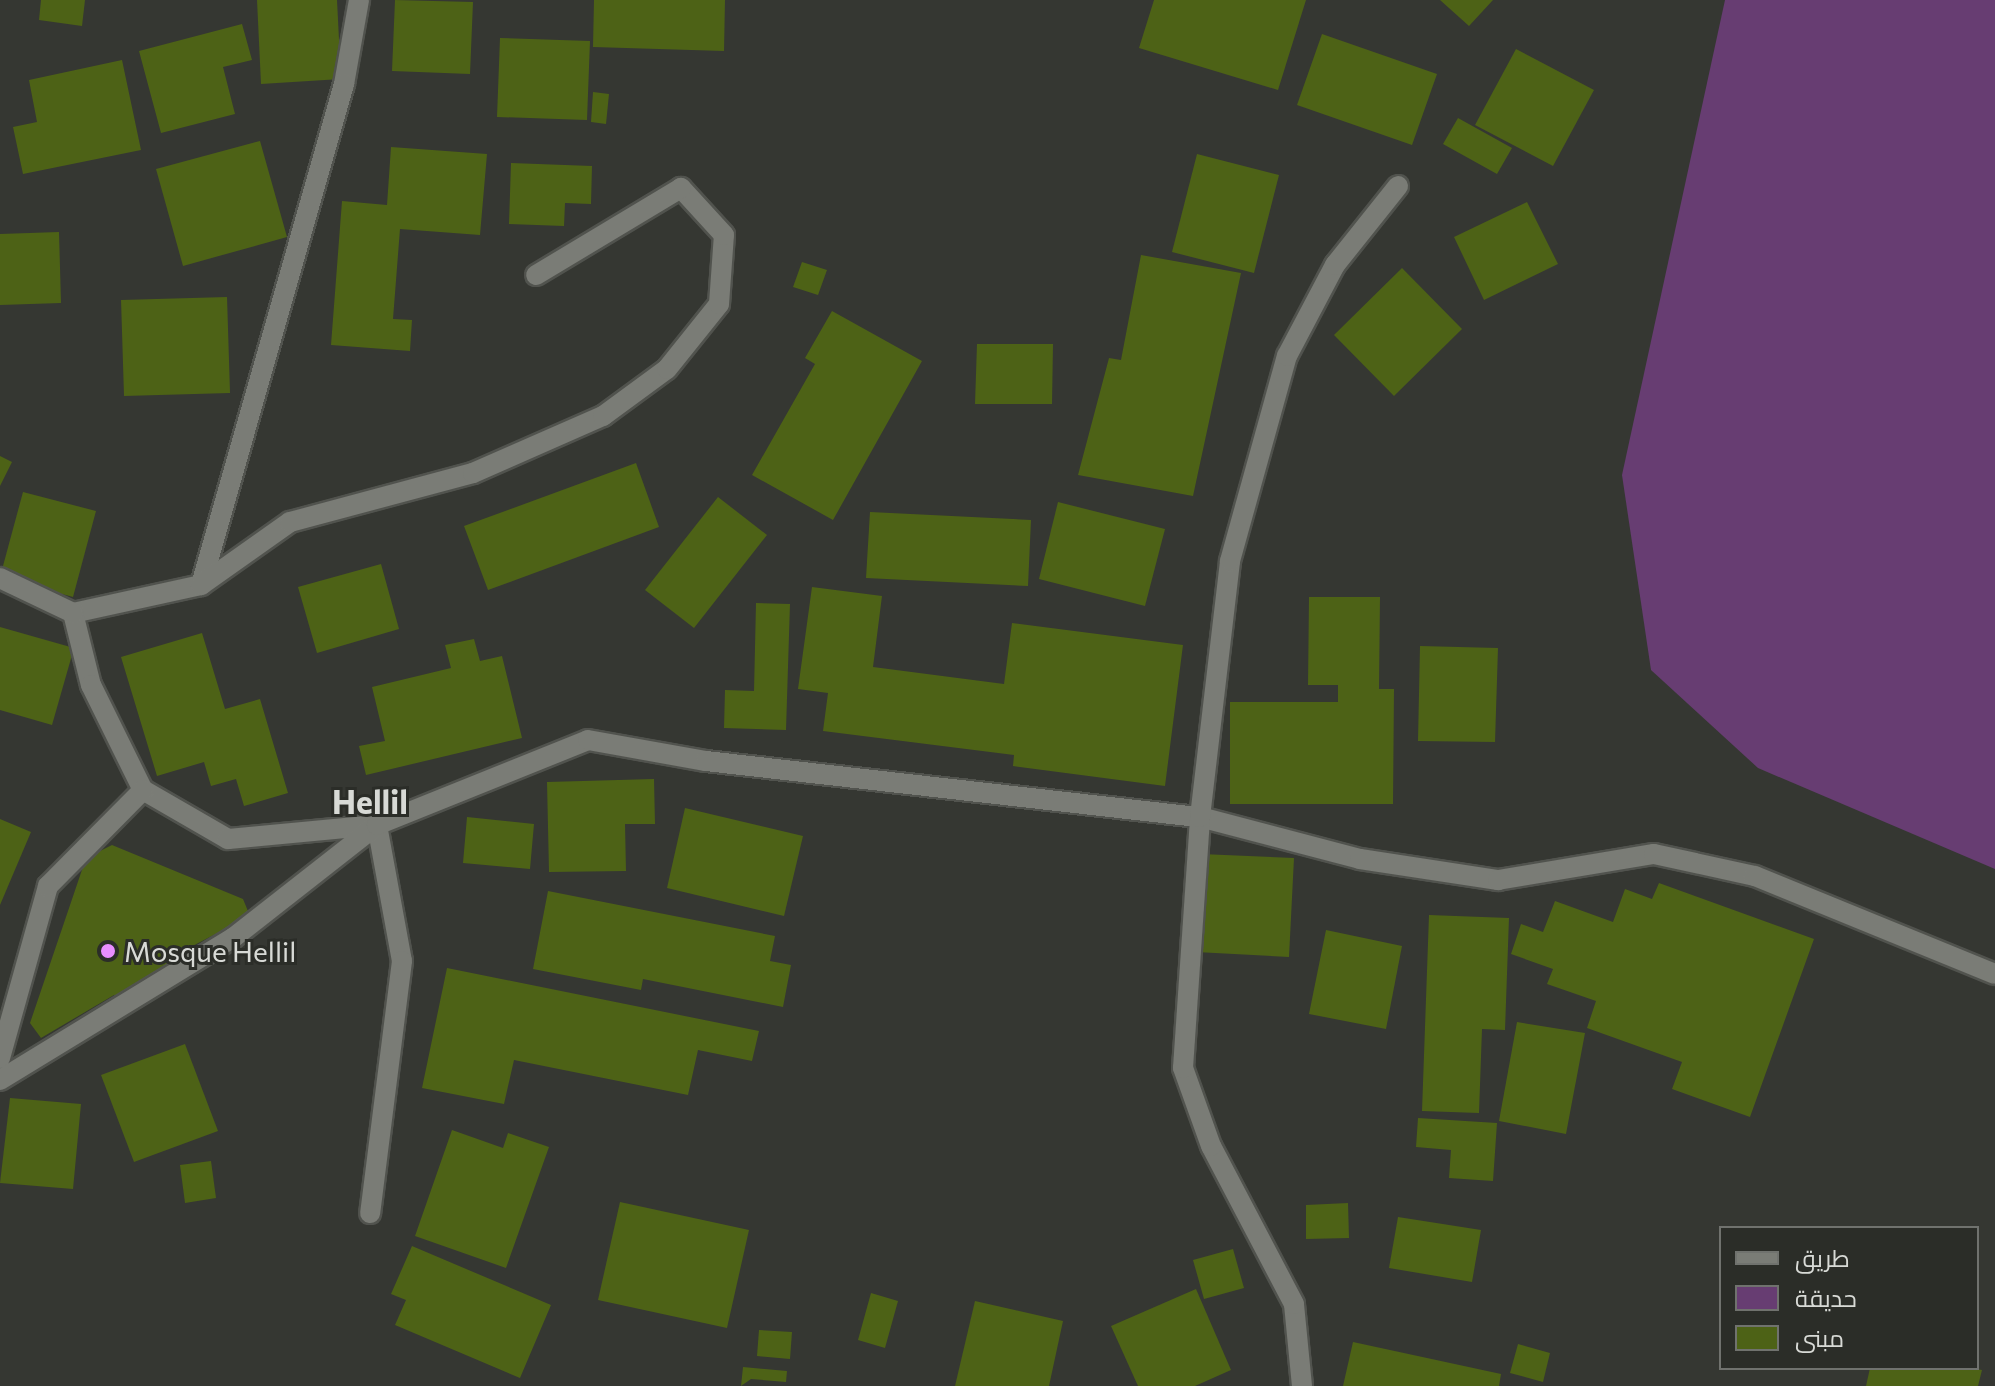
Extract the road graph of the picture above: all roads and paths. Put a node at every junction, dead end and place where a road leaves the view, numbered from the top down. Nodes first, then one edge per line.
1 (359, 0) edge
2 (1398, 186) dead end
3 (536, 275) dead end
4 (0, 578) edge
5 (201, 585) junction
6 (73, 613) junction
7 (143, 790) junction
8 (1200, 817) junction
9 (377, 825) junction
10 (1995, 974) edge
11 (0, 1058) edge
12 (0, 1080) edge
13 (370, 1213) dead end
14 (1302, 1386) edge

1 - 5 street
2 - 8 street
3 - 5 street
4 - 6 street
5 - 6 street
6 - 7 street
7 - 9 street
7 - 11 street
8 - 9 street
8 - 10 street
8 - 14 street
9 - 12 street
9 - 13 street

